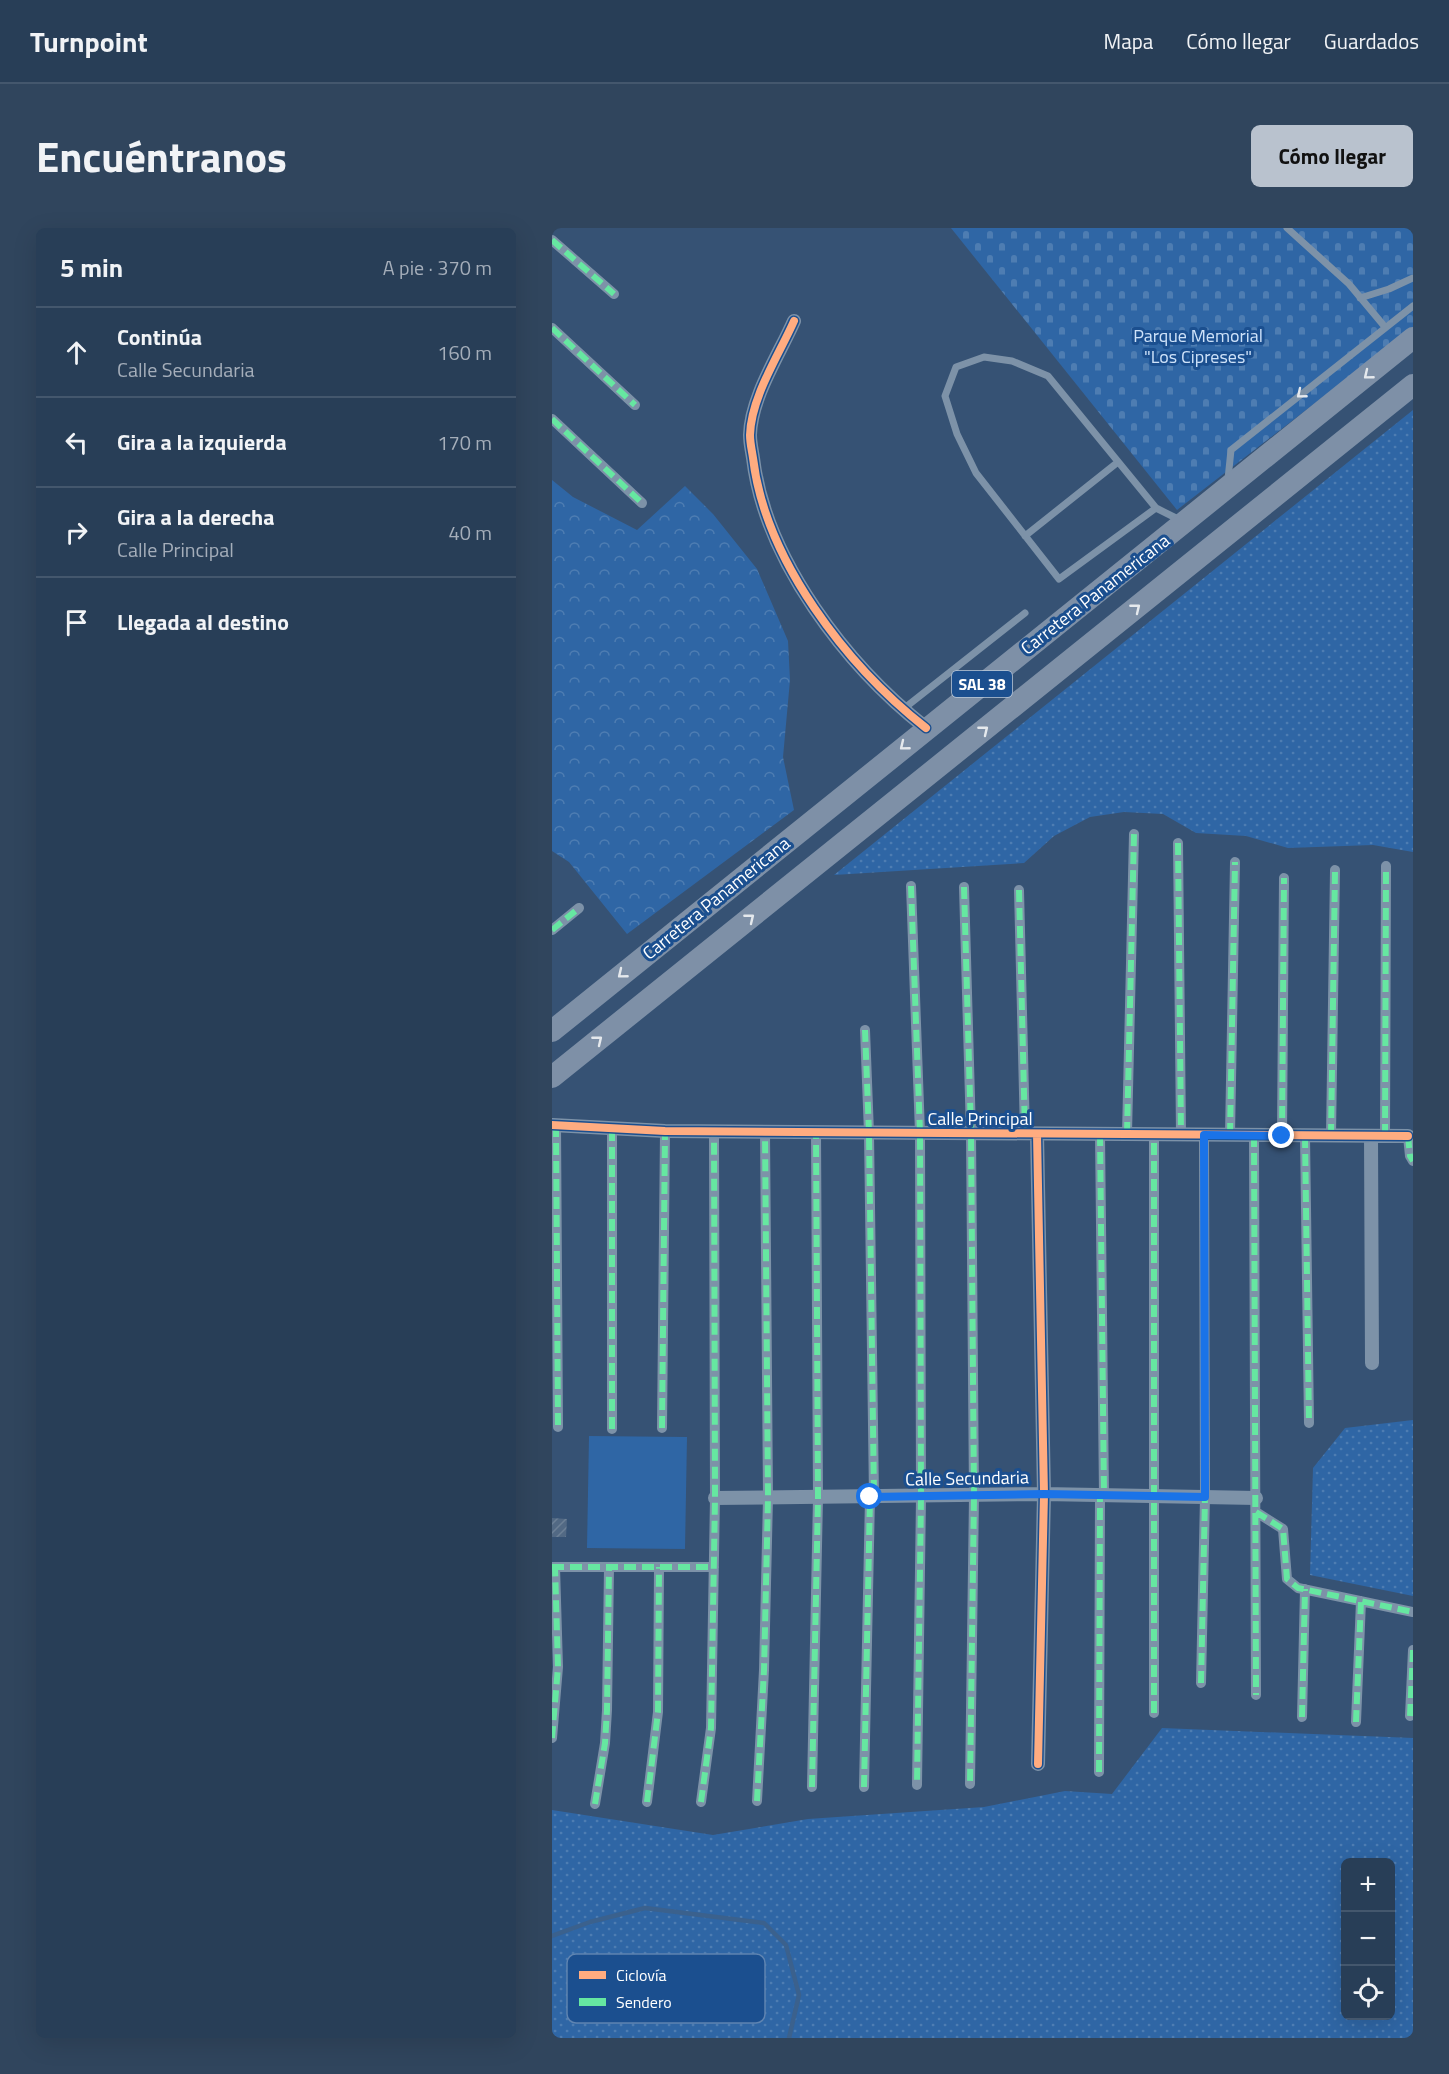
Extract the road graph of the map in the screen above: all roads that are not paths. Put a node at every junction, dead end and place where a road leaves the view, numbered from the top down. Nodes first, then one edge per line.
1 (1287, 228) edge
2 (552, 240) edge
3 (1413, 278) edge
4 (614, 294) dead end
5 (1360, 298) junction
6 (1413, 306) edge
7 (794, 321) dead end
8 (552, 327) edge
9 (1384, 327) junction
10 (1413, 338) edge
11 (1413, 385) edge
12 (635, 405) dead end
13 (552, 419) edge
14 (1118, 462) junction
15 (1227, 489) junction
16 (642, 503) dead end
17 (1156, 508) junction
18 (1185, 522) junction
19 (1025, 536) junction
20 (1025, 613) dead end
21 (902, 710) junction
22 (926, 728) junction
23 (849, 791) junction
24 (873, 819) junction
25 (1134, 834) dead end
26 (1178, 843) dead end
27 (1235, 862) dead end
28 (1386, 866) dead end
29 (1335, 870) dead end
30 (1284, 878) dead end
31 (911, 886) dead end
32 (964, 887) dead end
33 (1019, 890) dead end
34 (579, 908) dead end
35 (552, 930) edge
36 (865, 1030) dead end
37 (552, 1031) edge
38 (552, 1077) edge
39 (612, 1130) junction
40 (665, 1131) junction
41 (714, 1131) junction
42 (554, 1132) edge
43 (765, 1132) junction
44 (816, 1132) junction
45 (869, 1133) junction
46 (920, 1133) junction
47 (971, 1133) junction
48 (1031, 1134) junction
49 (1100, 1134) junction
50 (1127, 1134) junction
51 (1154, 1135) junction
52 (1181, 1135) junction
53 (1204, 1135) junction
54 (1230, 1135) junction
55 (1254, 1135) junction
56 (1282, 1136) junction
57 (1305, 1136) junction
58 (1330, 1136) junction
59 (1378, 1136) junction
60 (1408, 1136) joint
61 (1413, 1161) edge
62 (1372, 1363) dead end
63 (1309, 1423) dead end
64 (558, 1426) dead end
65 (662, 1428) dead end
66 (612, 1429) dead end
67 (1044, 1494) junction
68 (1102, 1495) junction
69 (974, 1496) junction
70 (1155, 1496) junction
71 (818, 1497) junction
72 (872, 1497) junction
73 (921, 1497) junction
74 (1205, 1497) junction
75 (715, 1498) junction
76 (768, 1498) junction
77 (1256, 1505) junction
78 (554, 1567) edge
79 (609, 1567) junction
80 (658, 1567) junction
81 (714, 1567) junction
82 (1305, 1589) junction
83 (1361, 1601) junction
84 (1413, 1612) edge
85 (1413, 1650) edge
86 (1202, 1683) dead end
87 (1256, 1695) dead end
88 (1154, 1713) dead end
89 (1410, 1716) dead end
90 (1302, 1717) dead end
91 (1356, 1722) dead end
92 (552, 1738) edge
93 (1038, 1764) dead end
94 (1100, 1772) dead end
95 (970, 1784) dead end
96 (917, 1785) dead end
97 (812, 1787) dead end
98 (864, 1787) dead end
99 (757, 1801) dead end
100 (646, 1802) dead end
101 (701, 1802) dead end
102 (595, 1804) dead end

1 - 5 lane
2 - 4 street
3 - 5 lane
5 - 9 lane
6 - 9 lane
7 - 21 street
8 - 12 street
9 -> 15 lane
10 -> 15 highway, Carretera Panamericana / SAL 38
24 -> 11 highway, Carretera Panamericana / SAL 38
13 - 16 street
14 - 17 lane
14 - 19 lane
14 - 19 lane
15 - 18 highway, Carretera Panamericana / SAL 38
17 - 18 lane
17 - 19 lane
18 - 22 highway, Carretera Panamericana / SAL 38
20 - 21 lane
21 - 22 street
22 -> 23 highway, Carretera Panamericana / SAL 38
23 - 24 highway
23 -> 37 highway, Carretera Panamericana / SAL 38
38 -> 24 highway, Carretera Panamericana / SAL 38
25 - 50 street
26 - 52 street
27 - 54 street
28 - 59 street
29 - 58 street
30 - 56 street
31 - 46 street
32 - 47 street
33 - 48 street
34 - 35 street
36 - 45 street
39 - 40 street, Calle Principal
39 - 42 street, Calle Principal
39 - 66 street
40 - 41 street, Calle Principal
40 - 65 street
41 - 43 street, Calle Principal
41 - 75 street
42 - 64 street
43 - 44 street, Calle Principal
43 - 76 street
44 - 45 street, Calle Principal
44 - 71 street
45 - 46 street, Calle Principal
45 - 72 street
46 - 47 street, Calle Principal
46 - 73 street
47 - 48 street, Calle Principal
47 - 69 street
48 - 49 street, Calle Principal
48 - 67 street
49 - 50 street, Calle Principal
49 - 68 street
50 - 51 street, Calle Principal
51 - 52 street, Calle Principal
51 - 70 street
52 - 53 street, Calle Principal
53 - 54 street, Calle Principal
53 - 74 street
54 - 55 street, Calle Principal
55 - 56 street, Calle Principal
55 - 77 street
56 - 57 street, Calle Principal
57 - 58 street, Calle Principal
57 - 63 street
58 - 59 street, Calle Principal
59 - 60 street, Calle Principal
59 - 62 street
60 - 61 street
67 - 68 street, Calle Secundaria
67 - 69 street, Calle Secundaria
67 - 93 street
68 - 70 street, Calle Secundaria
68 - 94 street
69 - 73 street, Calle Secundaria
69 - 95 street
70 - 74 street, Calle Secundaria
70 - 88 street
71 - 72 street, Calle Secundaria
71 - 76 street, Calle Secundaria
71 - 97 street
72 - 73 street, Calle Secundaria
72 - 98 street
73 - 96 street
74 - 77 street, Calle Secundaria
74 - 86 street
75 - 76 street, Calle Secundaria
75 - 81 street
76 - 99 street
77 - 82 street
77 - 87 street
78 - 79 street
78 - 92 street
79 - 80 street
79 - 102 street
80 - 81 street
80 - 100 street
81 - 101 street
82 - 83 street
82 - 90 street
83 - 84 street
83 - 91 street
85 - 89 street

